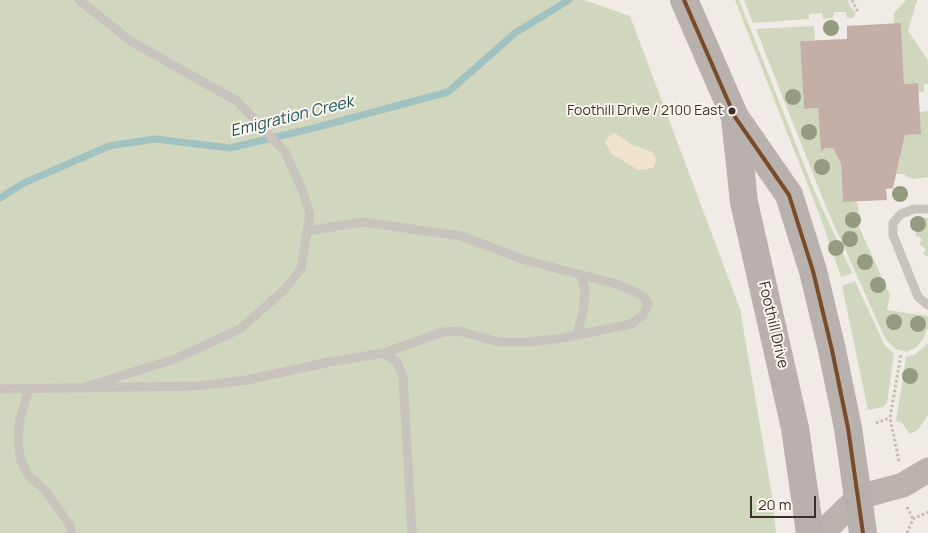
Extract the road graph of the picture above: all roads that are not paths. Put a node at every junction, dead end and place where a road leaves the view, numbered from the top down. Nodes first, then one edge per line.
1 (79, 0) edge
2 (684, 0) edge
3 (735, 117) junction
4 (928, 209) edge
5 (307, 231) junction
6 (581, 275) junction
7 (928, 305) edge
8 (577, 335) junction
9 (384, 353) junction
10 (85, 387) junction
11 (0, 389) edge
12 (29, 389) junction
13 (928, 470) edge
14 (859, 497) junction
15 (72, 533) edge
16 (412, 533) edge
17 (810, 533) edge
18 (822, 533) edge
19 (863, 533) edge

1 - 5 lane
2 - 3 main road, Foothill Drive
3 - 14 main road, Foothill Drive
3 - 17 main road, Foothill Drive
4 - 7 lane
5 - 6 lane
5 - 10 lane
6 - 8 lane
6 - 8 lane
8 - 9 lane
9 - 10 lane
9 - 16 lane
10 - 12 lane
11 - 12 lane
12 - 15 lane
13 - 14 street
14 - 18 street
14 - 19 main road, Foothill Drive

